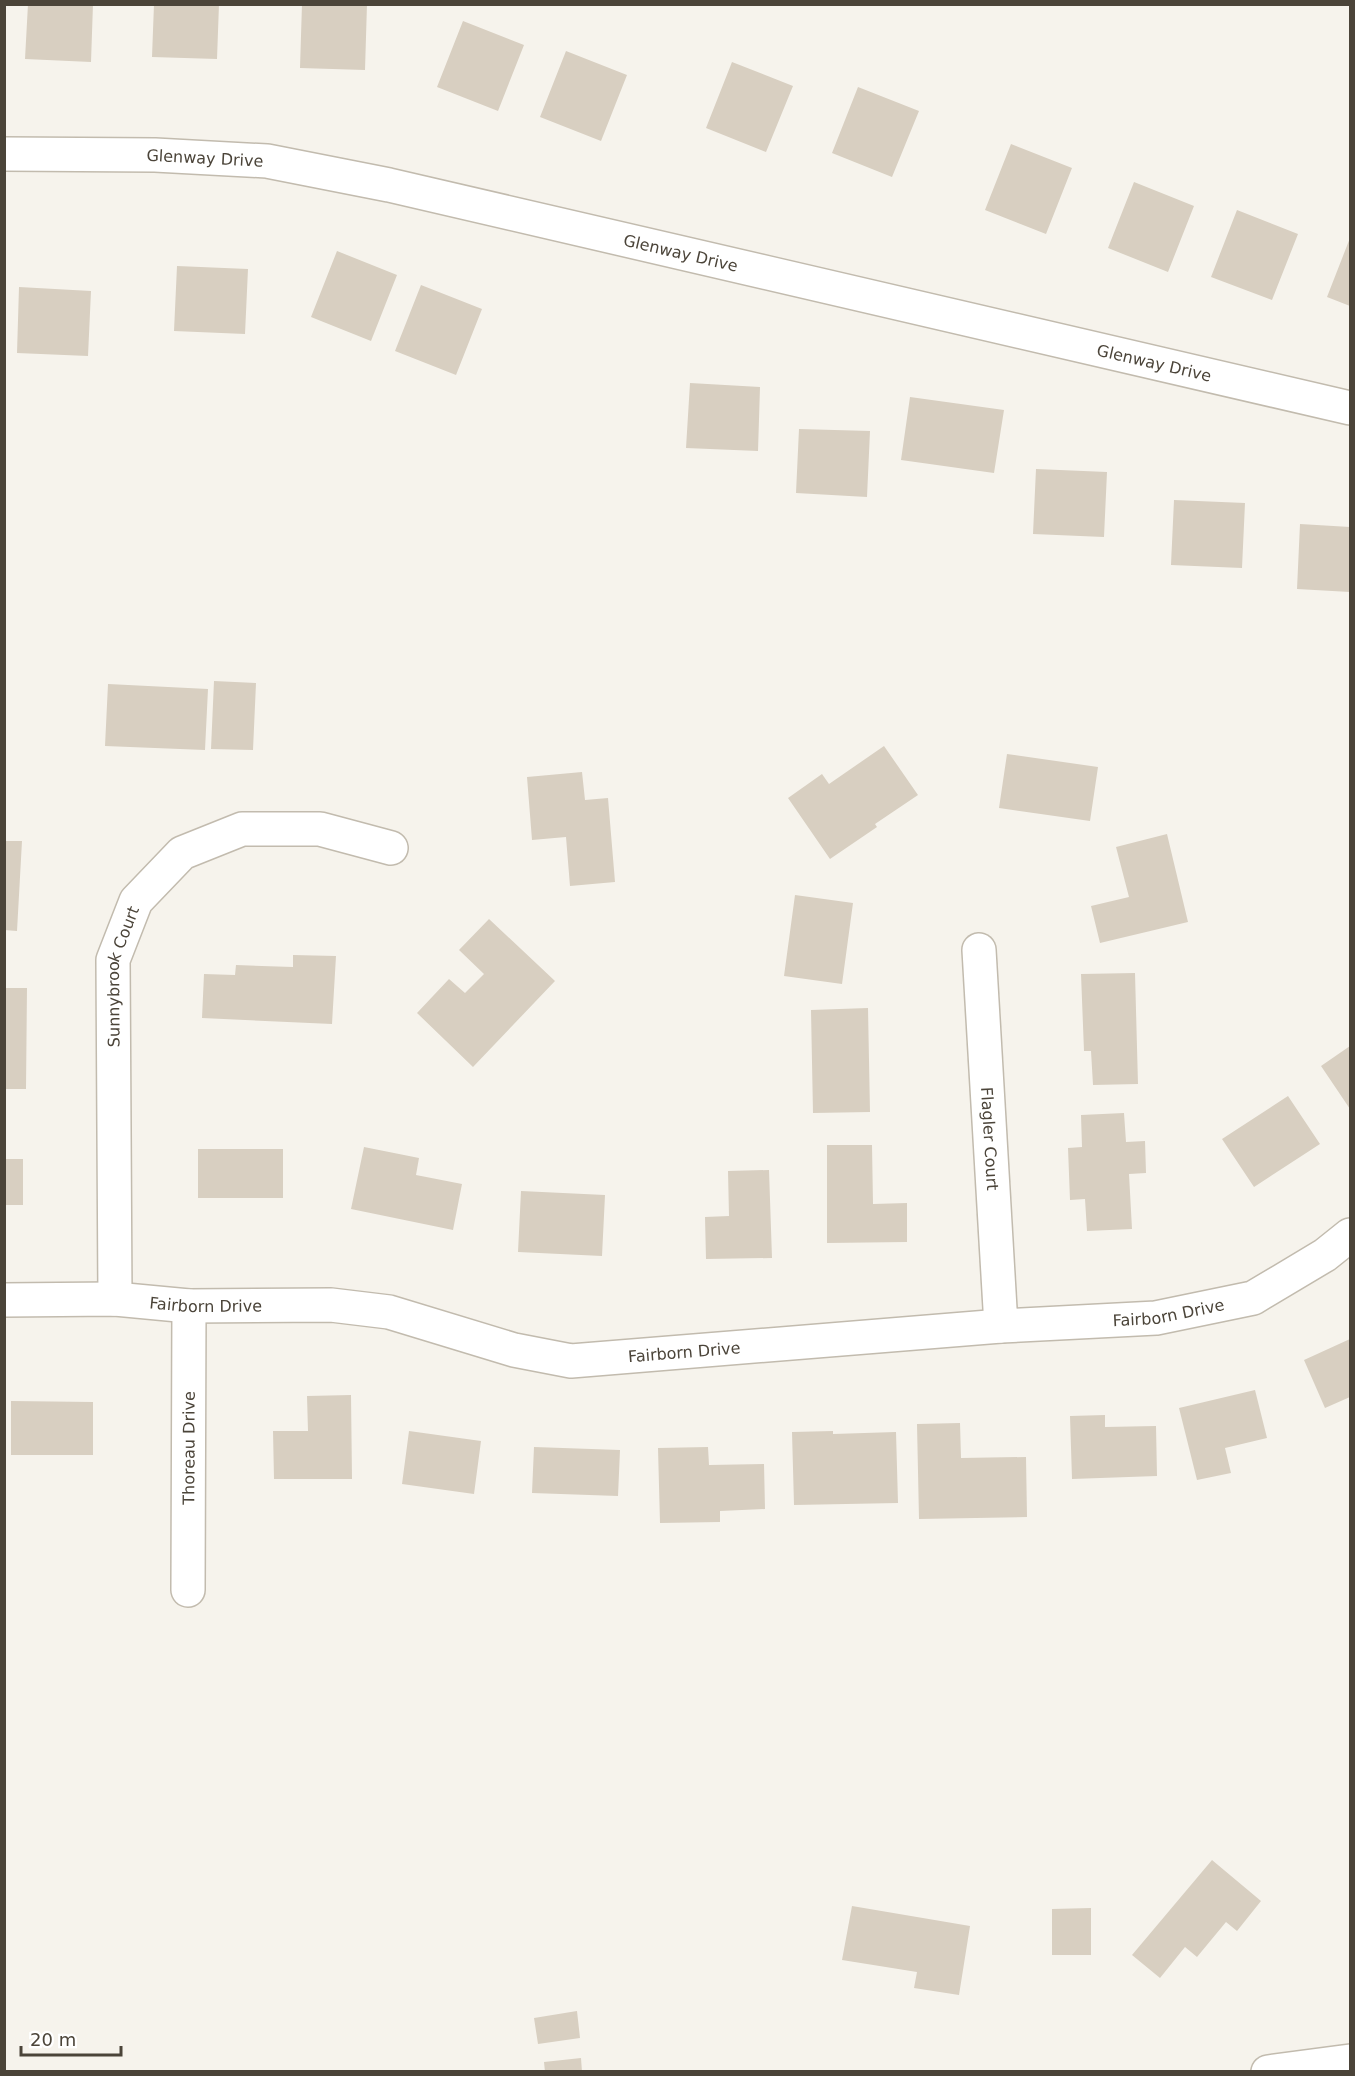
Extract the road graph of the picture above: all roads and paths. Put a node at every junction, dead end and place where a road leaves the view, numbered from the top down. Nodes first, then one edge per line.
1 (4, 154) edge
2 (1350, 408) edge
3 (391, 848) dead end
4 (979, 950) dead end
5 (1350, 1235) edge
6 (115, 1299) junction
7 (4, 1300) edge
8 (189, 1306) junction
9 (1001, 1326) junction
10 (188, 1590) dead end
11 (1350, 2061) edge
12 (1268, 2072) edge

1 - 2 street, Glenway Drive
3 - 6 street, Sunnybrook Court
4 - 9 street, Flagler Court
5 - 9 street, Fairborn Drive
6 - 7 street, Fairborn Drive
6 - 8 street, Fairborn Drive
8 - 9 street, Fairborn Drive
8 - 10 street, Thoreau Drive
11 - 12 street

